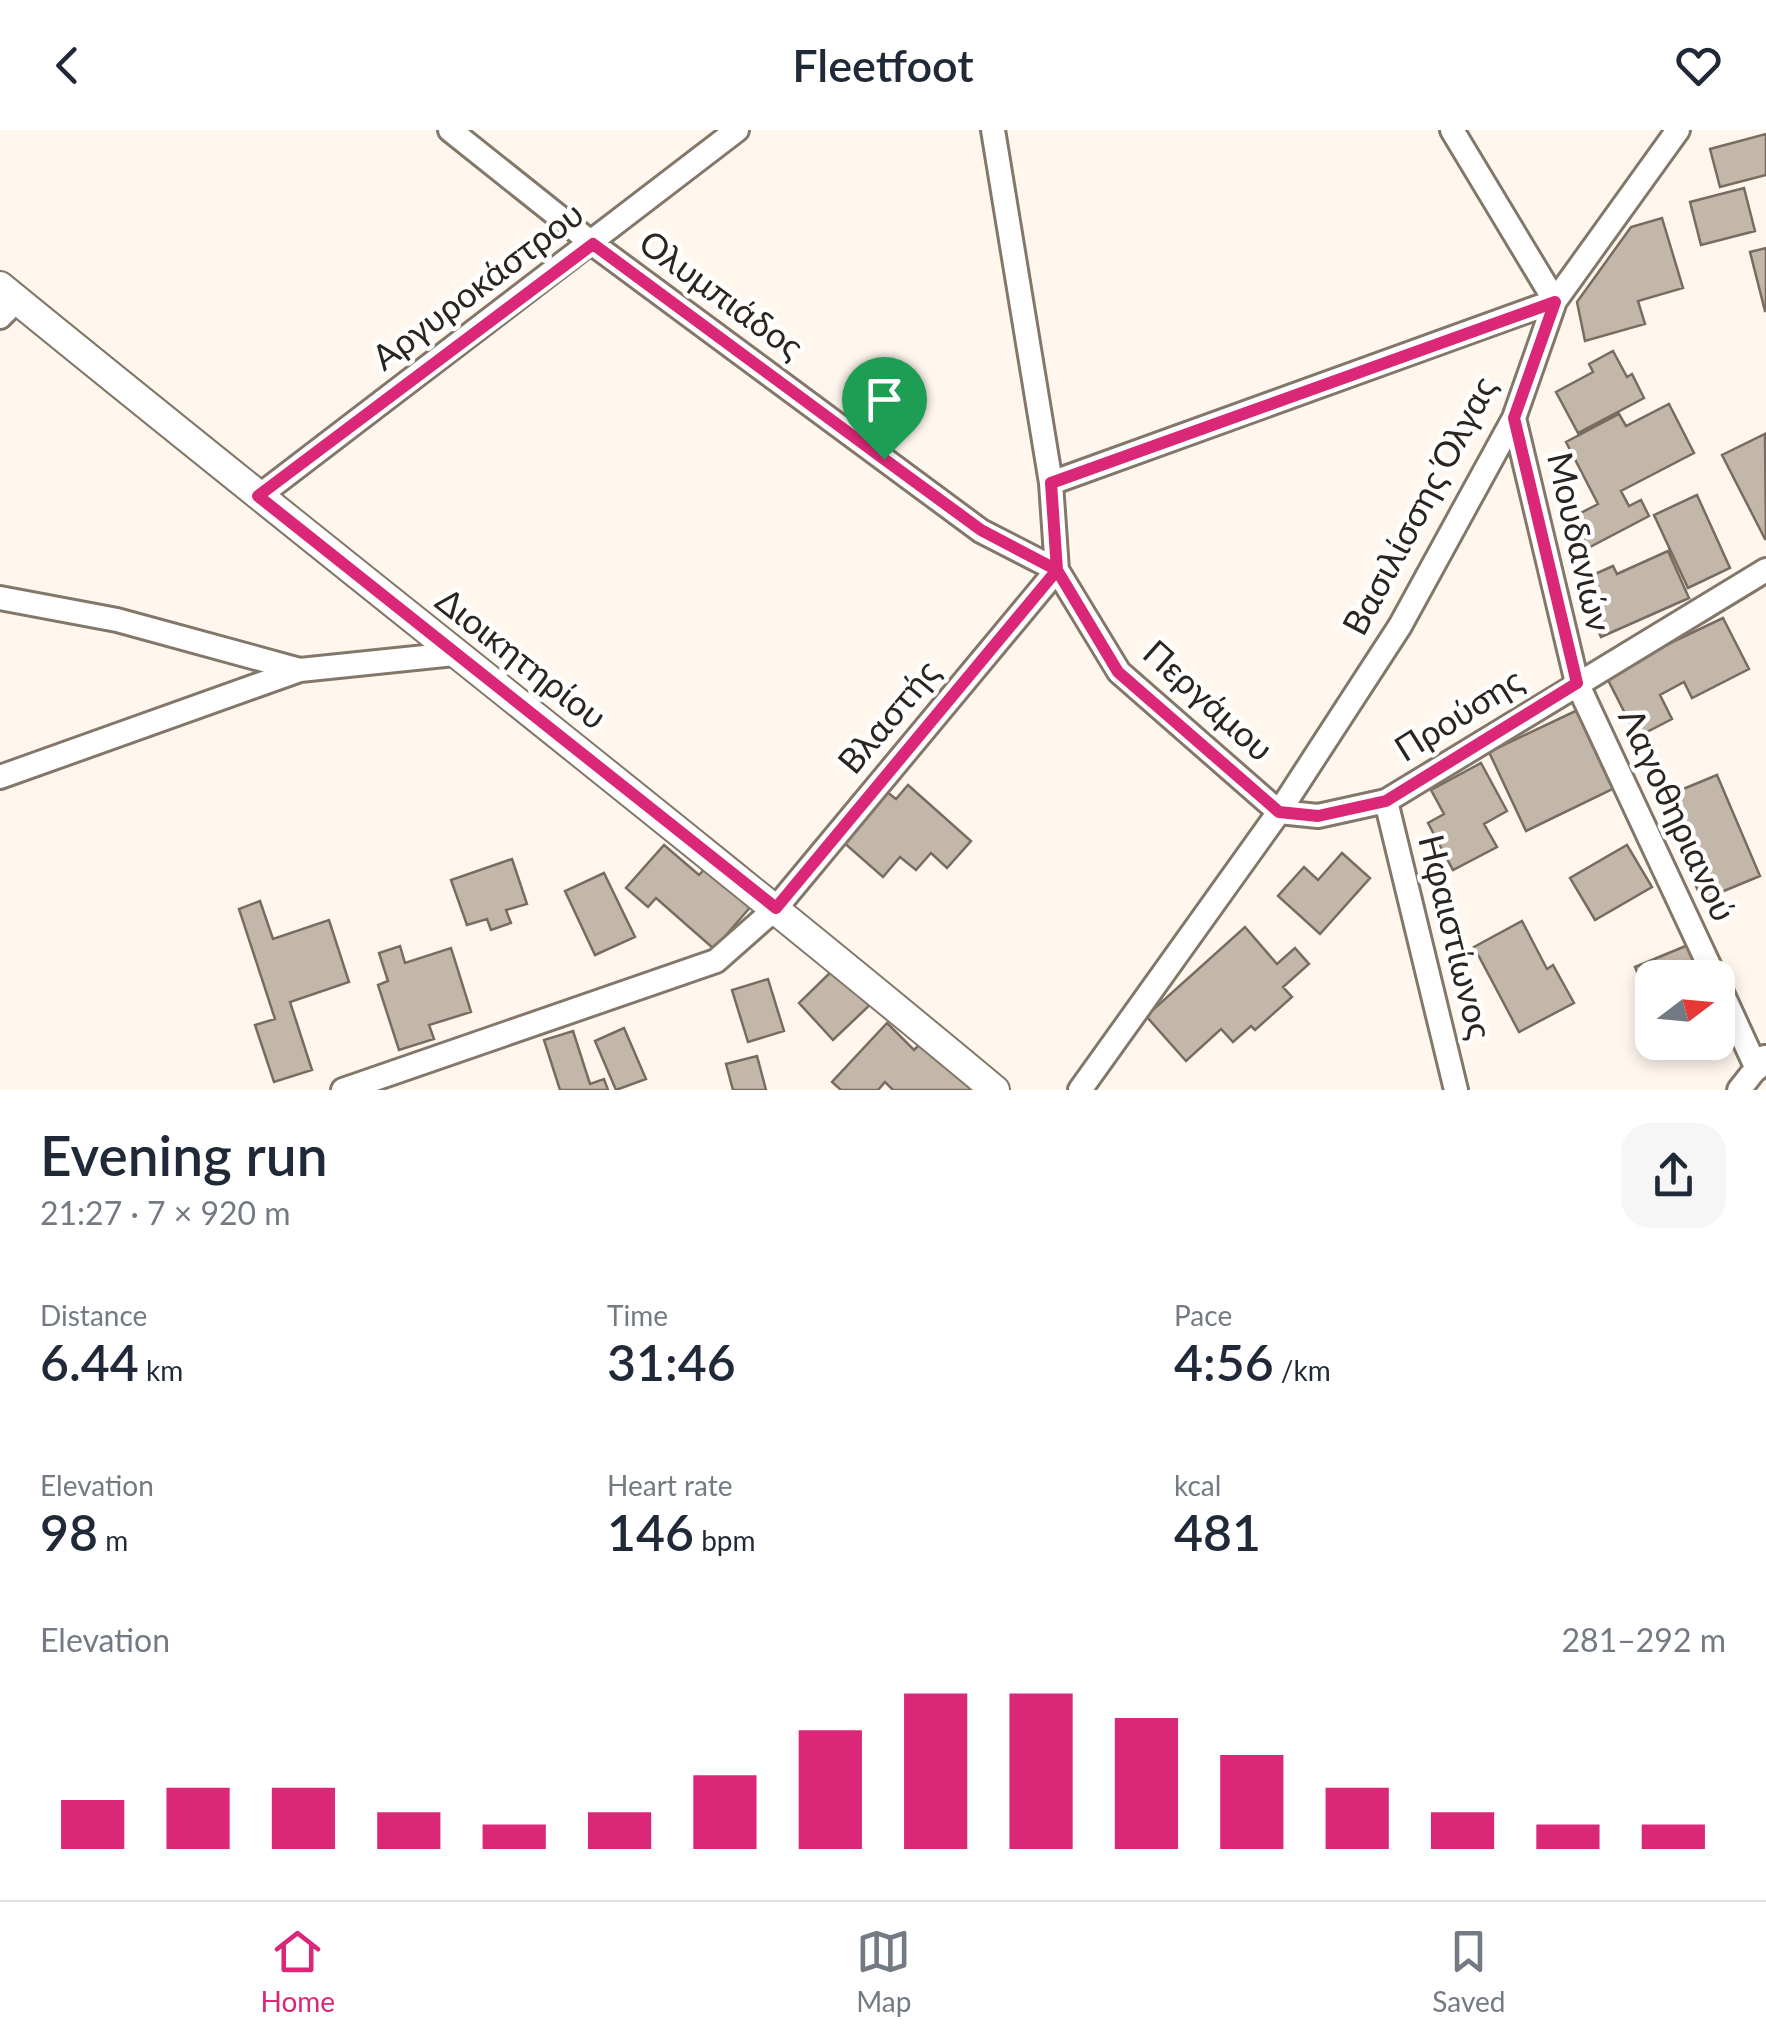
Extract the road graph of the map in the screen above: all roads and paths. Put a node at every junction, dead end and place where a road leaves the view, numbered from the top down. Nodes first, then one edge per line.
1 (450, 130) edge
2 (738, 130) edge
3 (993, 130) edge
4 (1452, 130) edge
5 (1678, 130) edge
6 (593, 244) junction
7 (6, 301) edge
8 (1555, 302) junction
9 (1514, 418) junction
10 (1051, 483) junction
11 (258, 496) junction
12 (1057, 570) junction
13 (1762, 580) edge
14 (0, 598) edge
15 (454, 654) junction
16 (300, 670) junction
17 (1577, 683) junction
18 (0, 776) edge
19 (1386, 801) junction
20 (1279, 812) junction
21 (776, 908) junction
22 (1707, 960) edge
23 (1735, 1033) edge
24 (1751, 1078) edge
25 (343, 1090) edge
26 (994, 1090) edge
27 (1080, 1090) edge
28 (1456, 1090) edge

1 - 6 street, Ολυμπιάδος
2 - 6 street, Αργυροκάστρου
3 - 10 street, Περγάμου
4 - 8 street
5 - 8 street, Βασιλίσσης Όλγας
6 - 11 street, Αργυροκάστρου
6 - 12 street, Ολυμπιάδος
7 - 11 street, Διοικητηρίου
8 - 9 street, Βασιλίσσης Όλγας
8 - 10 street
9 - 17 street, Μουδανιών
9 - 20 street, Βασιλίσσης Όλγας
10 - 12 street, Περγάμου
11 - 15 street, Διοικητηρίου
12 - 20 street, Περγάμου
12 - 21 street, Βλαστής
13 - 17 street, Προύσης
14 - 16 street
15 - 16 street
15 - 21 street, Διοικητηρίου
16 - 18 street
17 - 19 street, Προύσης
17 - 22 street, Λαγοθηριανού
19 - 20 street, Προύσης
19 - 28 street, Ηφαιστίωνος
20 - 27 street, Περγάμου
21 - 25 street, Βλαστής
21 - 26 street, Διοικητηρίου
23 - 24 street, Λαγοθηριανού

